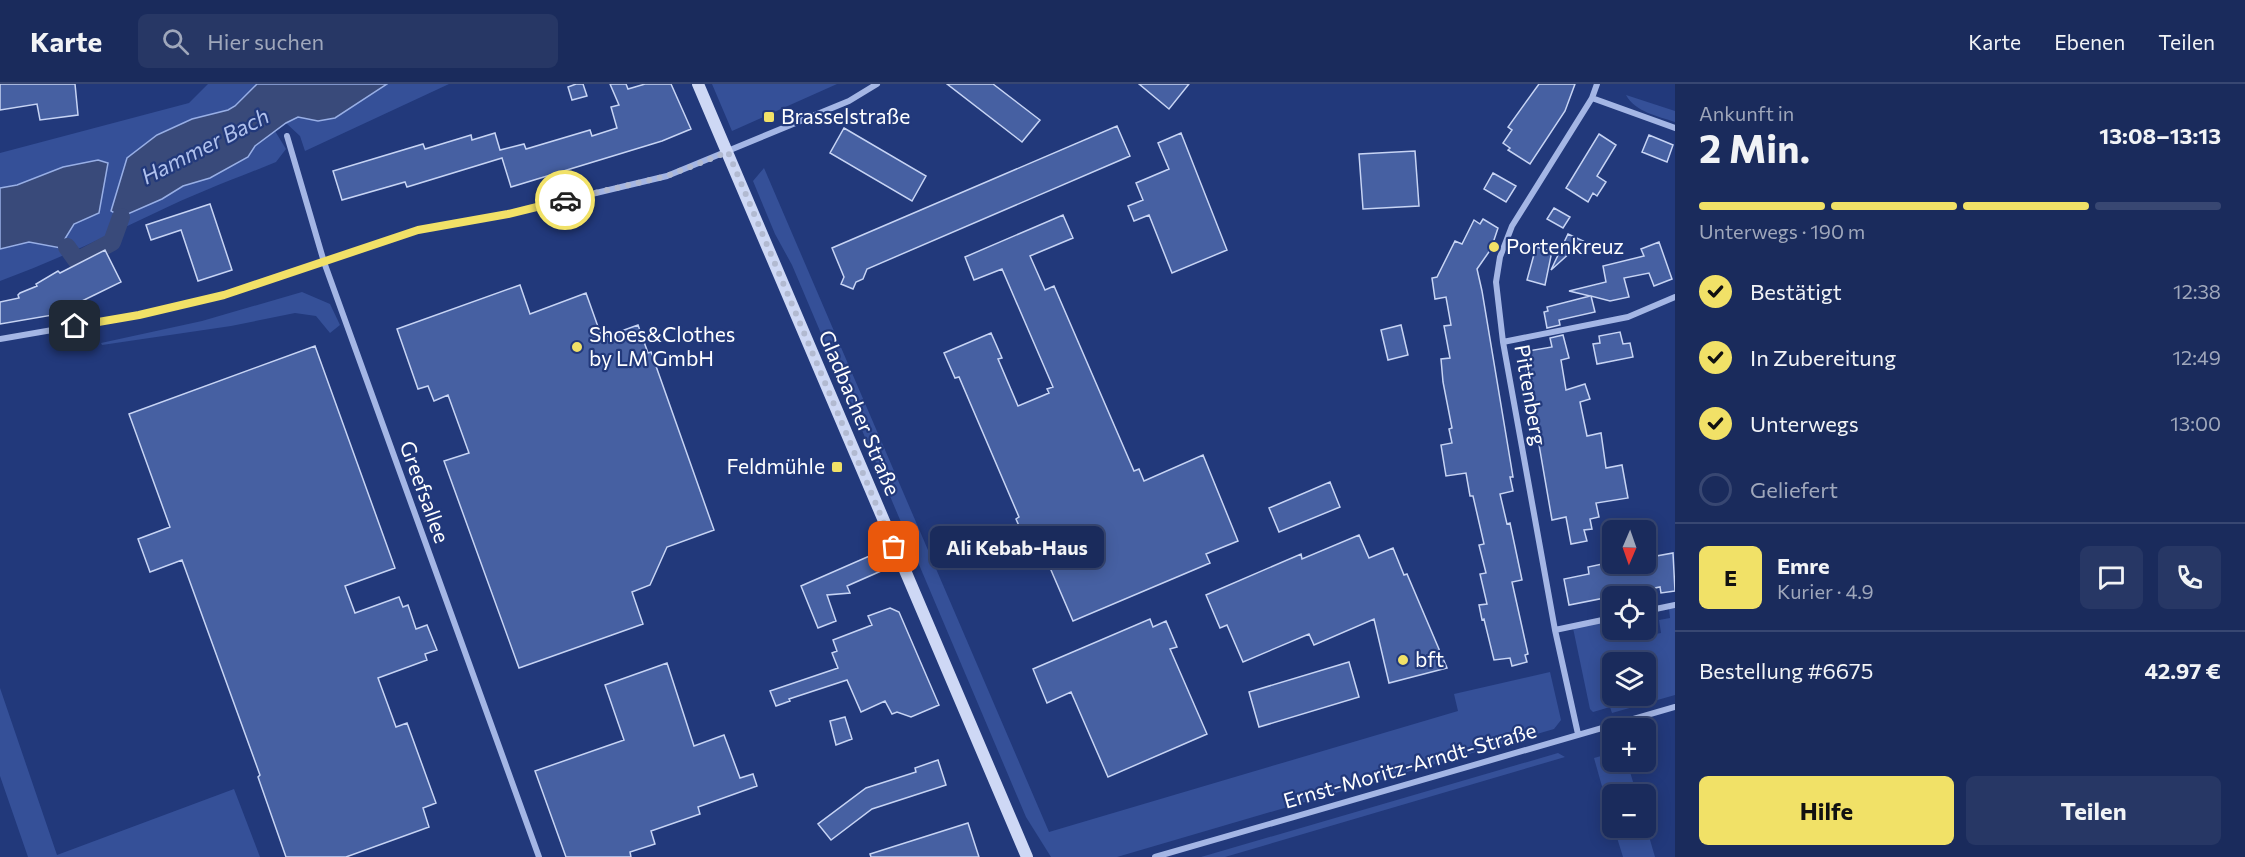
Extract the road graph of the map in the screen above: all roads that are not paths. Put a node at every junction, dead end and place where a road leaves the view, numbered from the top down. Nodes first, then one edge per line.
1 (698, 84) edge
2 (877, 84) edge
3 (1597, 84) edge
4 (1592, 98) junction
5 (1675, 128) edge
6 (287, 136) dead end
7 (728, 152) junction
8 (324, 262) junction
9 (1675, 297) edge
10 (0, 339) edge
11 (1503, 342) junction
12 (1675, 605) edge
13 (1656, 609) edge
14 (1602, 620) edge
15 (1555, 630) junction
16 (1675, 707) edge
17 (1578, 734) junction
18 (539, 857) edge
19 (1027, 857) edge
20 (1155, 857) edge

1 - 7 main road, Gladbacher Straße
2 - 7 street
3 - 4 street, Pittenberg
4 - 5 street
4 - 11 street, Pittenberg
6 - 8 street, Greefsallee
7 - 8 street
7 - 19 main road, Gladbacher Straße
8 - 10 street
8 - 18 street, Greefsallee
9 - 11 street
11 - 15 street, Pittenberg
12 - 13 street
14 - 15 street
15 - 17 street, Pittenberg
16 - 17 street, Ernst-Moritz-Arndt-Straße
17 - 20 street, Ernst-Moritz-Arndt-Straße

